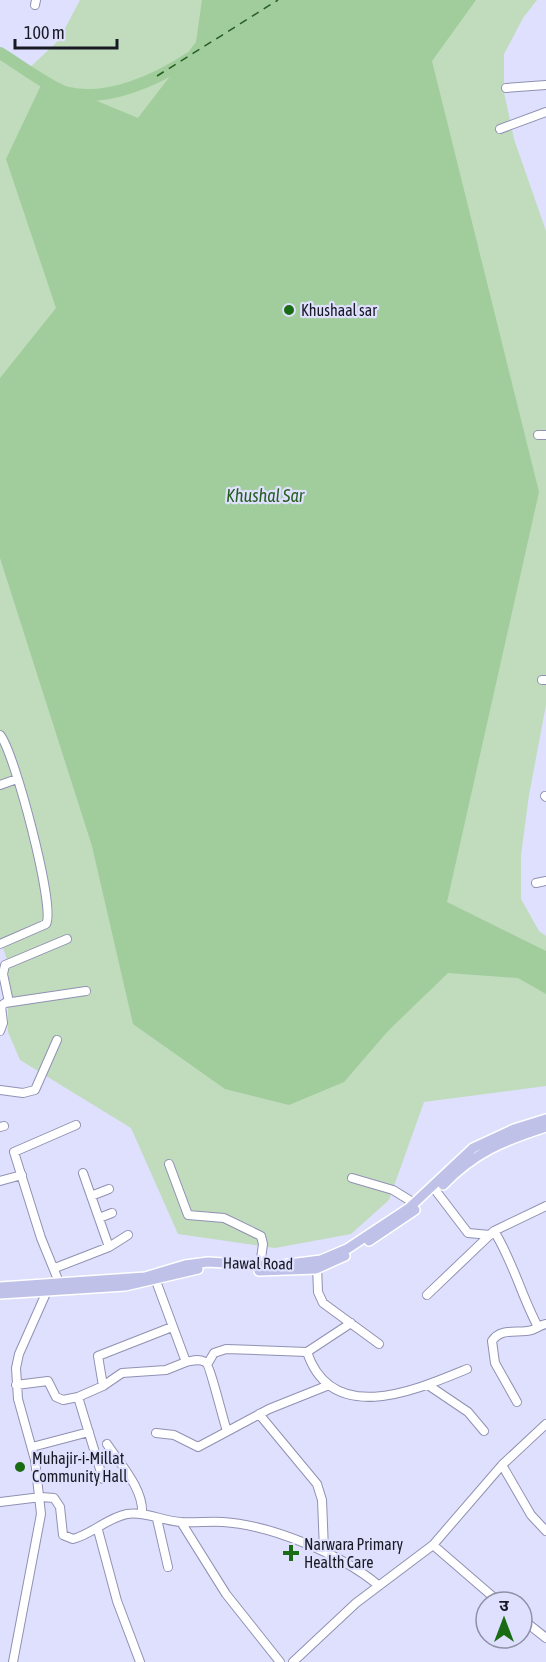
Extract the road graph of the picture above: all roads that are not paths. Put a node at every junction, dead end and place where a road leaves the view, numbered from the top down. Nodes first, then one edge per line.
1 (546, 86) edge
2 (506, 88) dead end
3 (546, 112) edge
4 (500, 129) dead end
5 (0, 735) edge
6 (17, 779) junction
7 (0, 785) edge
8 (546, 881) edge
9 (536, 883) dead end
10 (66, 939) dead end
11 (0, 944) edge
12 (86, 991) dead end
13 (9, 1002) junction
14 (0, 1030) edge
15 (57, 1040) dead end
16 (0, 1090) edge
17 (546, 1119) edge
18 (76, 1125) dead end
19 (546, 1127) edge
20 (169, 1164) dead end
21 (83, 1173) dead end
22 (22, 1175) junction
23 (352, 1178) dead end
24 (0, 1181) edge
25 (109, 1189) dead end
26 (433, 1192) junction
27 (91, 1196) junction
28 (414, 1203) junction
29 (546, 1206) edge
30 (112, 1213) dead end
31 (99, 1218) junction
32 (492, 1233) junction
33 (128, 1235) dead end
34 (109, 1247) junction
35 (316, 1265) junction
36 (260, 1266) junction
37 (55, 1268) junction
38 (156, 1281) junction
39 (0, 1287) edge
40 (61, 1287) junction
41 (47, 1291) junction
42 (0, 1294) edge
43 (427, 1295) dead end
44 (351, 1323) junction
45 (542, 1325) edge
46 (172, 1328) junction
47 (379, 1344) dead end
48 (307, 1352) junction
49 (186, 1362) junction
50 (208, 1363) junction
51 (467, 1369) dead end
52 (16, 1384) junction
53 (329, 1385) junction
54 (428, 1385) junction
55 (104, 1386) junction
56 (78, 1397) junction
57 (517, 1402) dead end
58 (259, 1414) junction
59 (546, 1424) edge
60 (227, 1431) junction
61 (484, 1431) dead end
62 (89, 1432) junction
63 (156, 1433) dead end
64 (107, 1444) dead end
65 (32, 1446) junction
66 (502, 1465) junction
67 (103, 1479) dead end
68 (41, 1497) junction
69 (0, 1502) edge
70 (142, 1514) junction
71 (157, 1519) junction
72 (182, 1522) junction
73 (98, 1530) junction
74 (546, 1531) edge
75 (433, 1545) junction
76 (324, 1550) junction
77 (168, 1567) dead end
78 (378, 1585) junction
79 (486, 1590) edge
80 (534, 1628) edge
81 (546, 1638) edge
82 (13, 1662) edge
83 (140, 1662) edge
84 (280, 1662) edge
85 (293, 1662) edge

1 - 2 street
3 - 4 street
5 - 6 street
6 - 7 street
6 - 11 street
8 - 9 street
10 - 13 street
12 - 13 street
13 - 14 street
15 - 16 street
17 - 26 main road, Hawal Road
18 - 22 street
19 - 26 main road, Hawal Road
20 - 36 street
21 - 27 street
22 - 24 street
22 - 37 street
23 - 28 street
25 - 27 street
26 - 28 main road, Hawal Road
26 - 32 street
26 - 35 main road, Hawal Road
27 - 31 street
28 - 35 main road, Hawal Road
29 - 32 street
30 - 31 street
31 - 34 street
32 - 43 street
32 - 45 street
33 - 34 street
34 - 37 street
35 - 36 main road, Hawal Road
35 - 38 main road, Hawal Road
35 - 44 street
36 - 40 main road, Hawal Road
37 - 40 street
38 - 40 main road, Hawal Road
38 - 46 street
39 - 40 main road, Hawal Road
40 - 41 main road, Hawal Road
41 - 42 main road, Hawal Road
41 - 52 street
44 - 47 street
44 - 48 street
45 - 57 street
46 - 49 street
46 - 55 street
48 - 50 street
48 - 53 street
49 - 50 street
49 - 55 street
50 - 60 street
51 - 54 street
52 - 56 street
52 - 65 street
53 - 54 street
53 - 58 street
54 - 61 street
55 - 56 street
56 - 62 street
58 - 60 street
58 - 76 street
59 - 66 street
60 - 63 street
62 - 65 street
62 - 67 street
64 - 70 street
65 - 68 street
66 - 74 street
66 - 75 street
68 - 69 street
68 - 73 street
68 - 82 street
70 - 71 street
70 - 73 street
71 - 72 street
71 - 77 street
72 - 76 street
72 - 84 street
73 - 83 street
75 - 78 street
75 - 79 street
76 - 78 street
78 - 85 street
80 - 81 street

